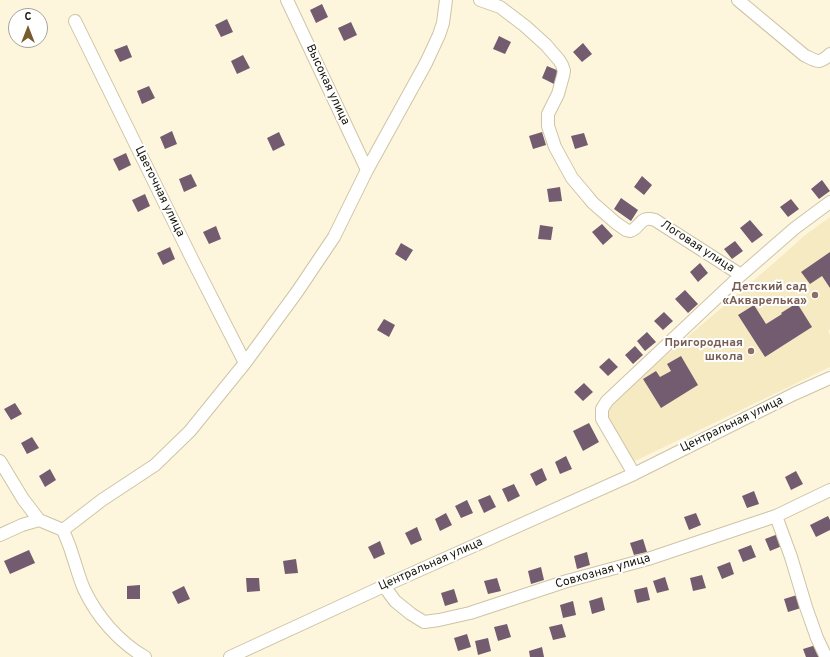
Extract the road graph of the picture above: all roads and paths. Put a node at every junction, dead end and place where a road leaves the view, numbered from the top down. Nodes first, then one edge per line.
1 (287, 0) edge
2 (446, 0) edge
3 (480, 0) edge
4 (738, 0) edge
5 (75, 21) dead end
6 (830, 54) edge
7 (367, 170) junction
8 (830, 202) edge
9 (741, 275) junction
10 (244, 363) junction
11 (830, 378) edge
12 (0, 461) edge
13 (634, 474) junction
14 (830, 490) edge
15 (776, 516) junction
16 (39, 520) junction
17 (63, 530) junction
18 (0, 535) edge
19 (384, 586) junction
20 (145, 657) edge
21 (230, 657) edge
22 (826, 657) edge

1 - 7 street, Высокая улица
2 - 7 street
3 - 9 street, Логовая улица
4 - 6 street
5 - 10 street, Цветочная улица
7 - 10 street
8 - 9 street
9 - 13 street
10 - 17 street
11 - 13 street, Центральная улица
12 - 16 street
13 - 19 street, Центральная улица
14 - 15 street, Совхозная улица
15 - 19 street, Совхозная улица
15 - 22 street
16 - 17 street
16 - 18 street
17 - 20 street
19 - 21 street, Центральная улица

